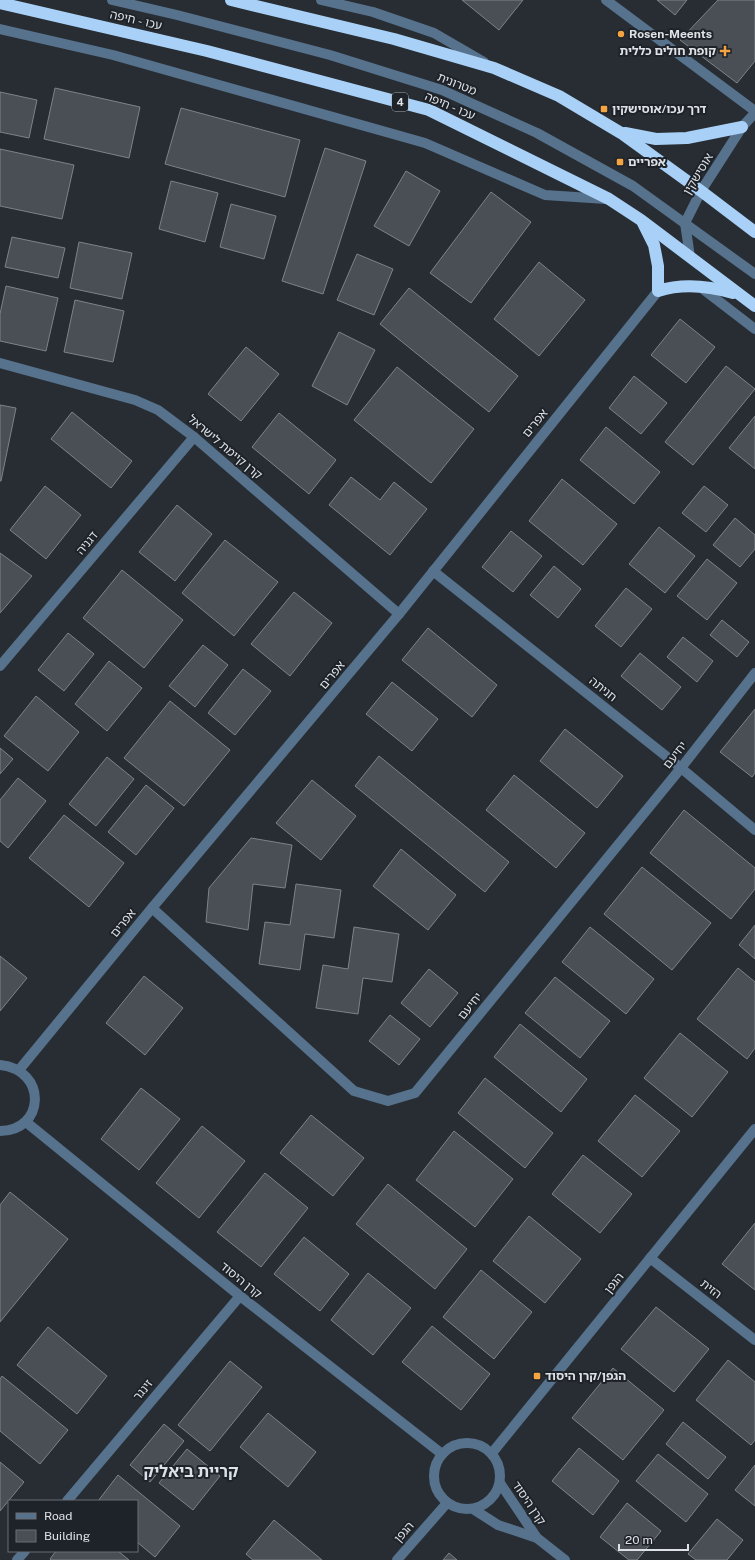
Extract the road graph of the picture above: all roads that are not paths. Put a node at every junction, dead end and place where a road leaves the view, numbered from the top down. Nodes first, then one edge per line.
1 (112, 0) edge
2 (231, 0) edge
3 (321, 0) edge
4 (606, 0) edge
5 (0, 3) edge
6 (0, 29) edge
7 (494, 68) junction
8 (755, 112) edge
9 (742, 127) junction
10 (622, 133) junction
11 (701, 191) junction
12 (609, 199) junction
13 (641, 220) junction
14 (685, 223) junction
15 (755, 232) edge
16 (690, 256) junction
17 (755, 274) edge
18 (699, 286) junction
19 (658, 291) junction
20 (739, 294) junction
21 (755, 306) edge
22 (755, 329) edge
23 (0, 363) edge
24 (194, 437) junction
25 (434, 570) junction
26 (400, 614) junction
27 (0, 666) edge
28 (755, 673) edge
29 (681, 768) junction
30 (755, 830) edge
31 (152, 908) junction
32 (0, 1065) edge
33 (19, 1070) junction
34 (26, 1122) junction
35 (755, 1129) edge
36 (0, 1131) edge
37 (650, 1258) junction
38 (240, 1296) junction
39 (755, 1340) edge
40 (442, 1454) junction
41 (492, 1454) junction
42 (500, 1483) junction
43 (68, 1500) edge
44 (447, 1503) junction
45 (473, 1509) junction
46 (537, 1538) junction
47 (24, 1552) edge
48 (17, 1560) edge
49 (398, 1560) edge
50 (565, 1560) edge

1 - 14 street, מטרונית
2 - 7 highway
3 - 7 street
4 - 8 street
5 - 12 highway, עכו - חיפה / 4
6 - 12 street
7 - 10 highway
8 - 9 street, אוסישקין
9 - 10 highway
9 - 11 street, אוסישקין
10 - 11 highway
11 - 14 street, אוסישקין
11 - 15 highway
12 - 13 highway, עכו - חיפה / 4
13 - 16 highway, עכו - חיפה / 4
13 - 19 highway
14 - 16 street
14 - 17 street, מטרונית
16 - 20 highway, עכו - חיפה / 4
18 - 19 highway
18 - 20 highway
18 - 22 street
19 - 25 street, אפרים
20 - 21 highway, עכו - חיפה / 4
23 - 24 street, קרן קיימת לישראל
24 - 26 street, קרן קיימת לישראל
24 - 27 street, דגניה
25 - 26 street, אפרים
25 - 29 street, חניתה
26 - 31 street, אפרים
28 - 29 street, יחיעם
29 - 30 street, חניתה
29 - 31 street, יחיעם
31 - 33 street, אפרים
32 - 33 street
33 - 34 street
34 - 36 street
34 - 38 street, קרן היסוד
35 - 37 street, הגפן
37 - 39 street, הזית
37 - 41 street, הגפן
38 - 40 street, קרן היסוד
38 - 43 street, זינגר
40 - 41 street
40 - 44 street
41 - 42 street
42 - 45 street
42 - 46 street, קרן היסוד
44 - 45 street
44 - 49 street, הגפן
45 - 46 street, קרן היסוד
46 - 50 street, קרן היסוד
47 - 48 street

